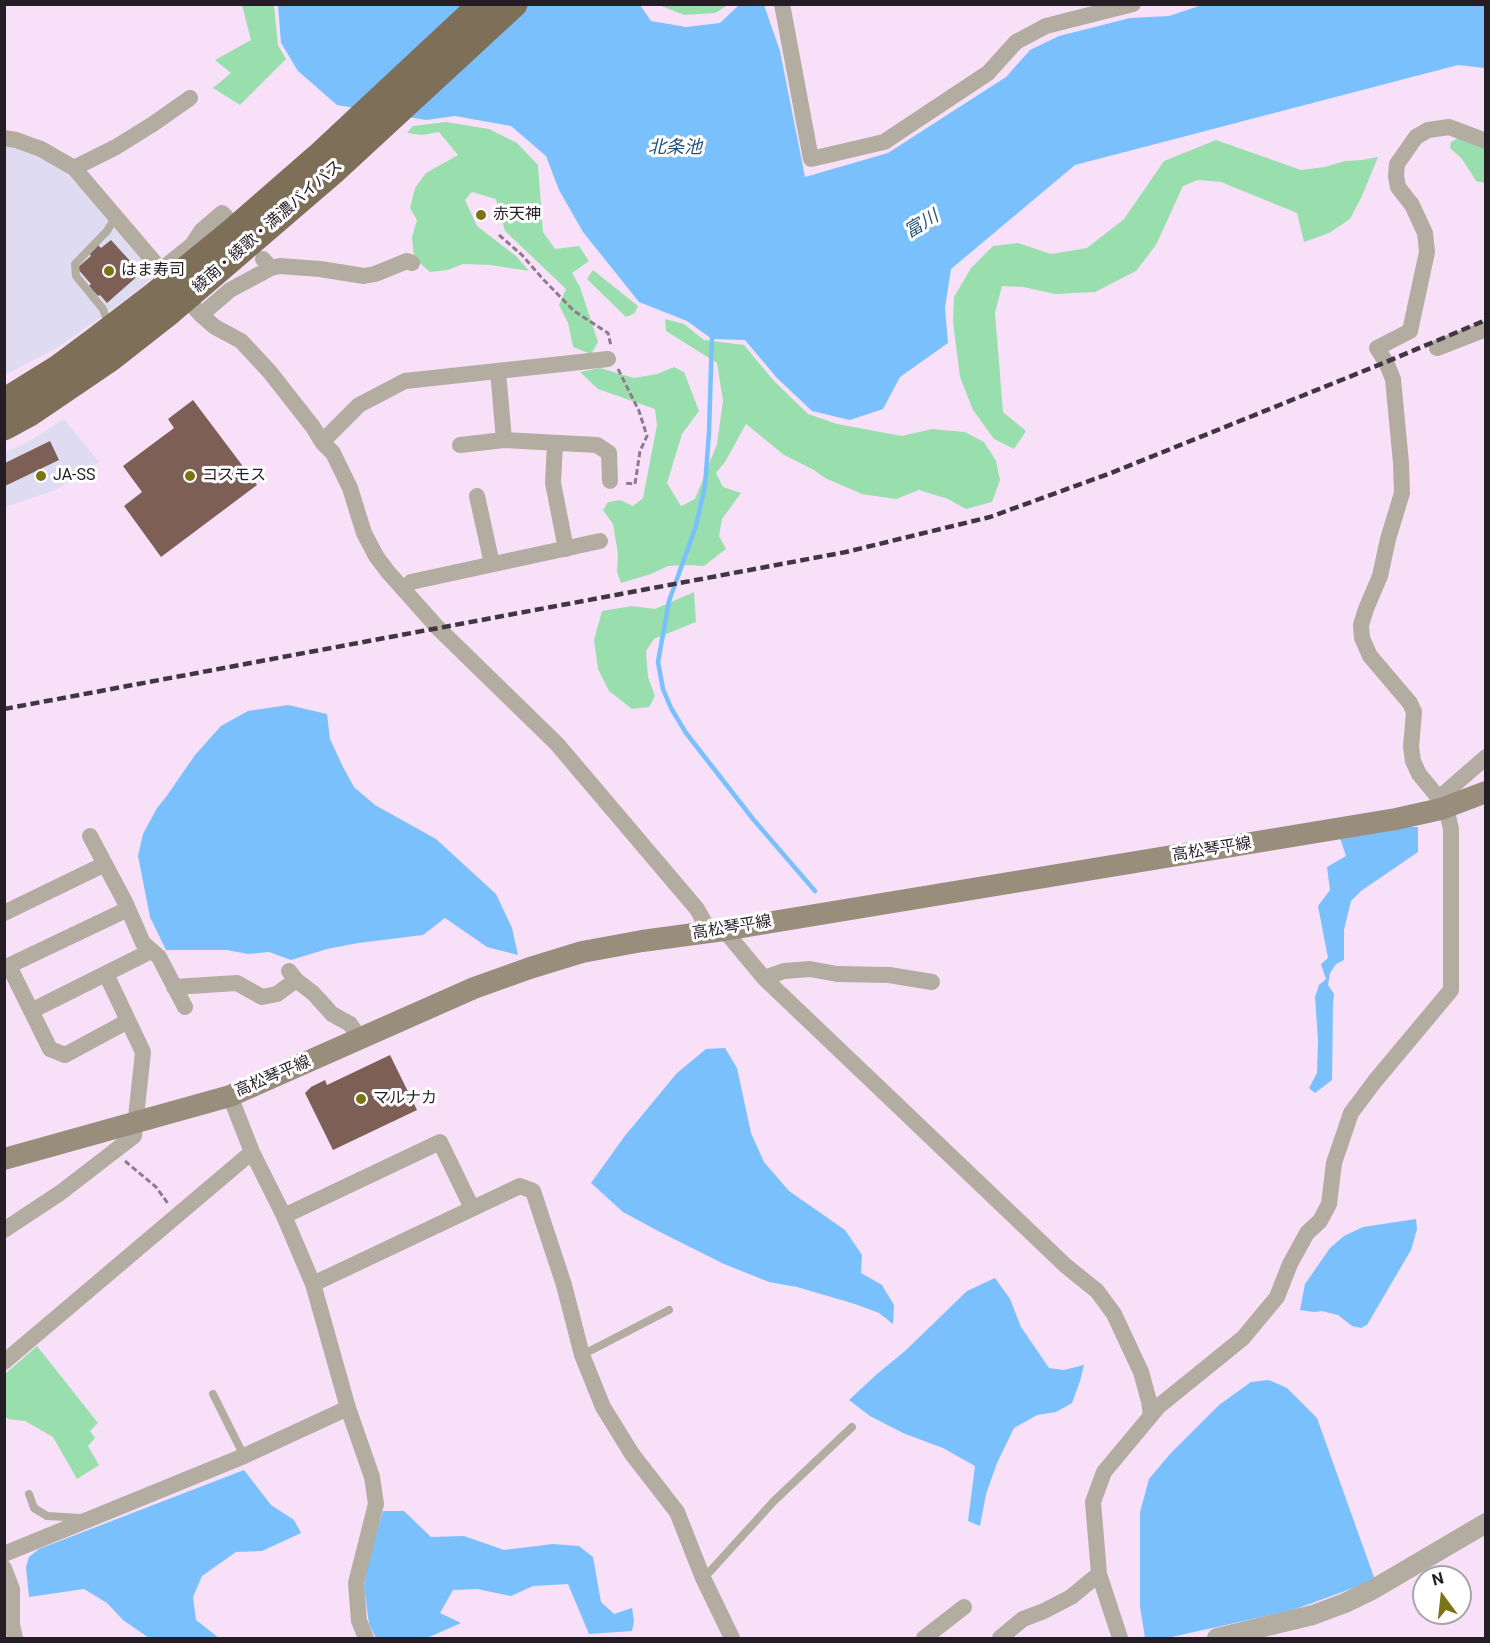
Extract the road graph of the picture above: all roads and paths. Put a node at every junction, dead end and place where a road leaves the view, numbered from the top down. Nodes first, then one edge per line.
1 (482, 4) edge
2 (514, 4) edge
3 (782, 4) edge
4 (1133, 4) edge
5 (1077, 11) edge
6 (190, 98) dead end
7 (4, 138) edge
8 (1485, 141) edge
9 (325, 165) junction
10 (74, 168) junction
11 (116, 216) junction
12 (226, 217) dead end
13 (412, 263) dead end
14 (180, 291) junction
15 (110, 329) junction
16 (1485, 329) edge
17 (1437, 348) dead end
18 (608, 359) dead end
19 (498, 371) junction
20 (4, 402) edge
21 (4, 427) edge
22 (504, 440) junction
23 (322, 442) junction
24 (555, 444) junction
25 (460, 445) dead end
26 (610, 481) dead end
27 (477, 496) dead end
28 (600, 541) dead end
29 (566, 549) junction
30 (492, 564) junction
31 (411, 582) dead end
32 (1485, 757) edge
33 (1485, 792) edge
34 (1485, 801) edge
35 (1442, 802) junction
36 (90, 836) dead end
37 (105, 864) junction
38 (128, 909) junction
39 (4, 914) edge
40 (717, 931) junction
41 (151, 951) junction
42 (7, 967) edge
43 (106, 974) junction
44 (764, 978) junction
45 (932, 982) dead end
46 (174, 987) junction
47 (185, 1007) dead end
48 (31, 1011) junction
49 (128, 1022) junction
50 (360, 1039) junction
51 (230, 1096) junction
52 (137, 1122) junction
53 (114, 1152) junction
54 (252, 1152) junction
55 (4, 1159) edge
56 (472, 1208) junction
57 (177, 1216) junction
58 (284, 1216) junction
59 (4, 1230) edge
60 (313, 1284) junction
61 (669, 1310) dead end
62 (582, 1355) junction
63 (4, 1362) edge
64 (213, 1394) dead end
65 (348, 1408) junction
66 (1150, 1416) junction
67 (852, 1427) dead end
68 (244, 1456) junction
69 (29, 1494) dead end
70 (90, 1519) junction
71 (1485, 1523) edge
72 (4, 1554) edge
73 (4, 1568) edge
74 (1099, 1574) junction
75 (703, 1578) junction
76 (964, 1607) dead end
77 (15, 1638) edge
78 (366, 1638) edge
79 (732, 1638) edge
80 (924, 1638) edge
81 (1000, 1638) edge
82 (1120, 1638) edge
83 (1216, 1638) edge

1 - 9 highway, 綾南・綾歌・満濃バイパス
2 - 9 highway, 綾南・綾歌・満濃バイパス
3 - 5 street
4 - 5 street
6 - 10 street
7 - 10 street
8 - 35 street
9 - 14 highway, 綾南・綾歌・満濃バイパス
10 - 11 street
11 - 14 street
11 - 15 lane
12 - 14 street
13 - 14 street
14 - 15 highway, 綾南・綾歌・満濃バイパス
14 - 21 highway, 綾南・綾歌・満濃バイパス
14 - 23 street
15 - 20 highway, 綾南・綾歌・満濃バイパス
16 - 17 street
18 - 19 street
19 - 22 street
19 - 23 street
22 - 24 street
22 - 25 street
23 - 40 street
24 - 26 street
24 - 29 street
27 - 30 street
28 - 29 street
29 - 30 street
30 - 31 street
32 - 35 street
33 - 35 main road, 高松琴平線
34 - 35 street
35 - 40 main road, 高松琴平線
35 - 66 street
36 - 37 street
37 - 38 street
37 - 39 street
38 - 41 street
38 - 42 street
40 - 44 street
40 - 50 main road, 高松琴平線
41 - 43 street
41 - 46 street
42 - 48 street
43 - 48 street
43 - 49 street
44 - 45 street
44 - 66 street
46 - 47 street
46 - 50 street
48 - 49 street
49 - 52 street
50 - 51 main road, 高松琴平線
51 - 52 main road, 高松琴平線
51 - 54 street
52 - 53 street
52 - 55 main road, 高松琴平線
53 - 57 path
53 - 59 street
54 - 57 street
54 - 58 street
56 - 58 street
56 - 60 street
56 - 62 street
57 - 63 street
58 - 60 street
60 - 65 street
61 - 62 lane
62 - 75 street
64 - 68 lane
65 - 68 street
65 - 78 street
66 - 74 street
67 - 75 lane
68 - 70 street
69 - 70 lane
70 - 72 street
71 - 83 street
73 - 77 street
74 - 81 street
74 - 82 street
75 - 79 street
76 - 80 street

